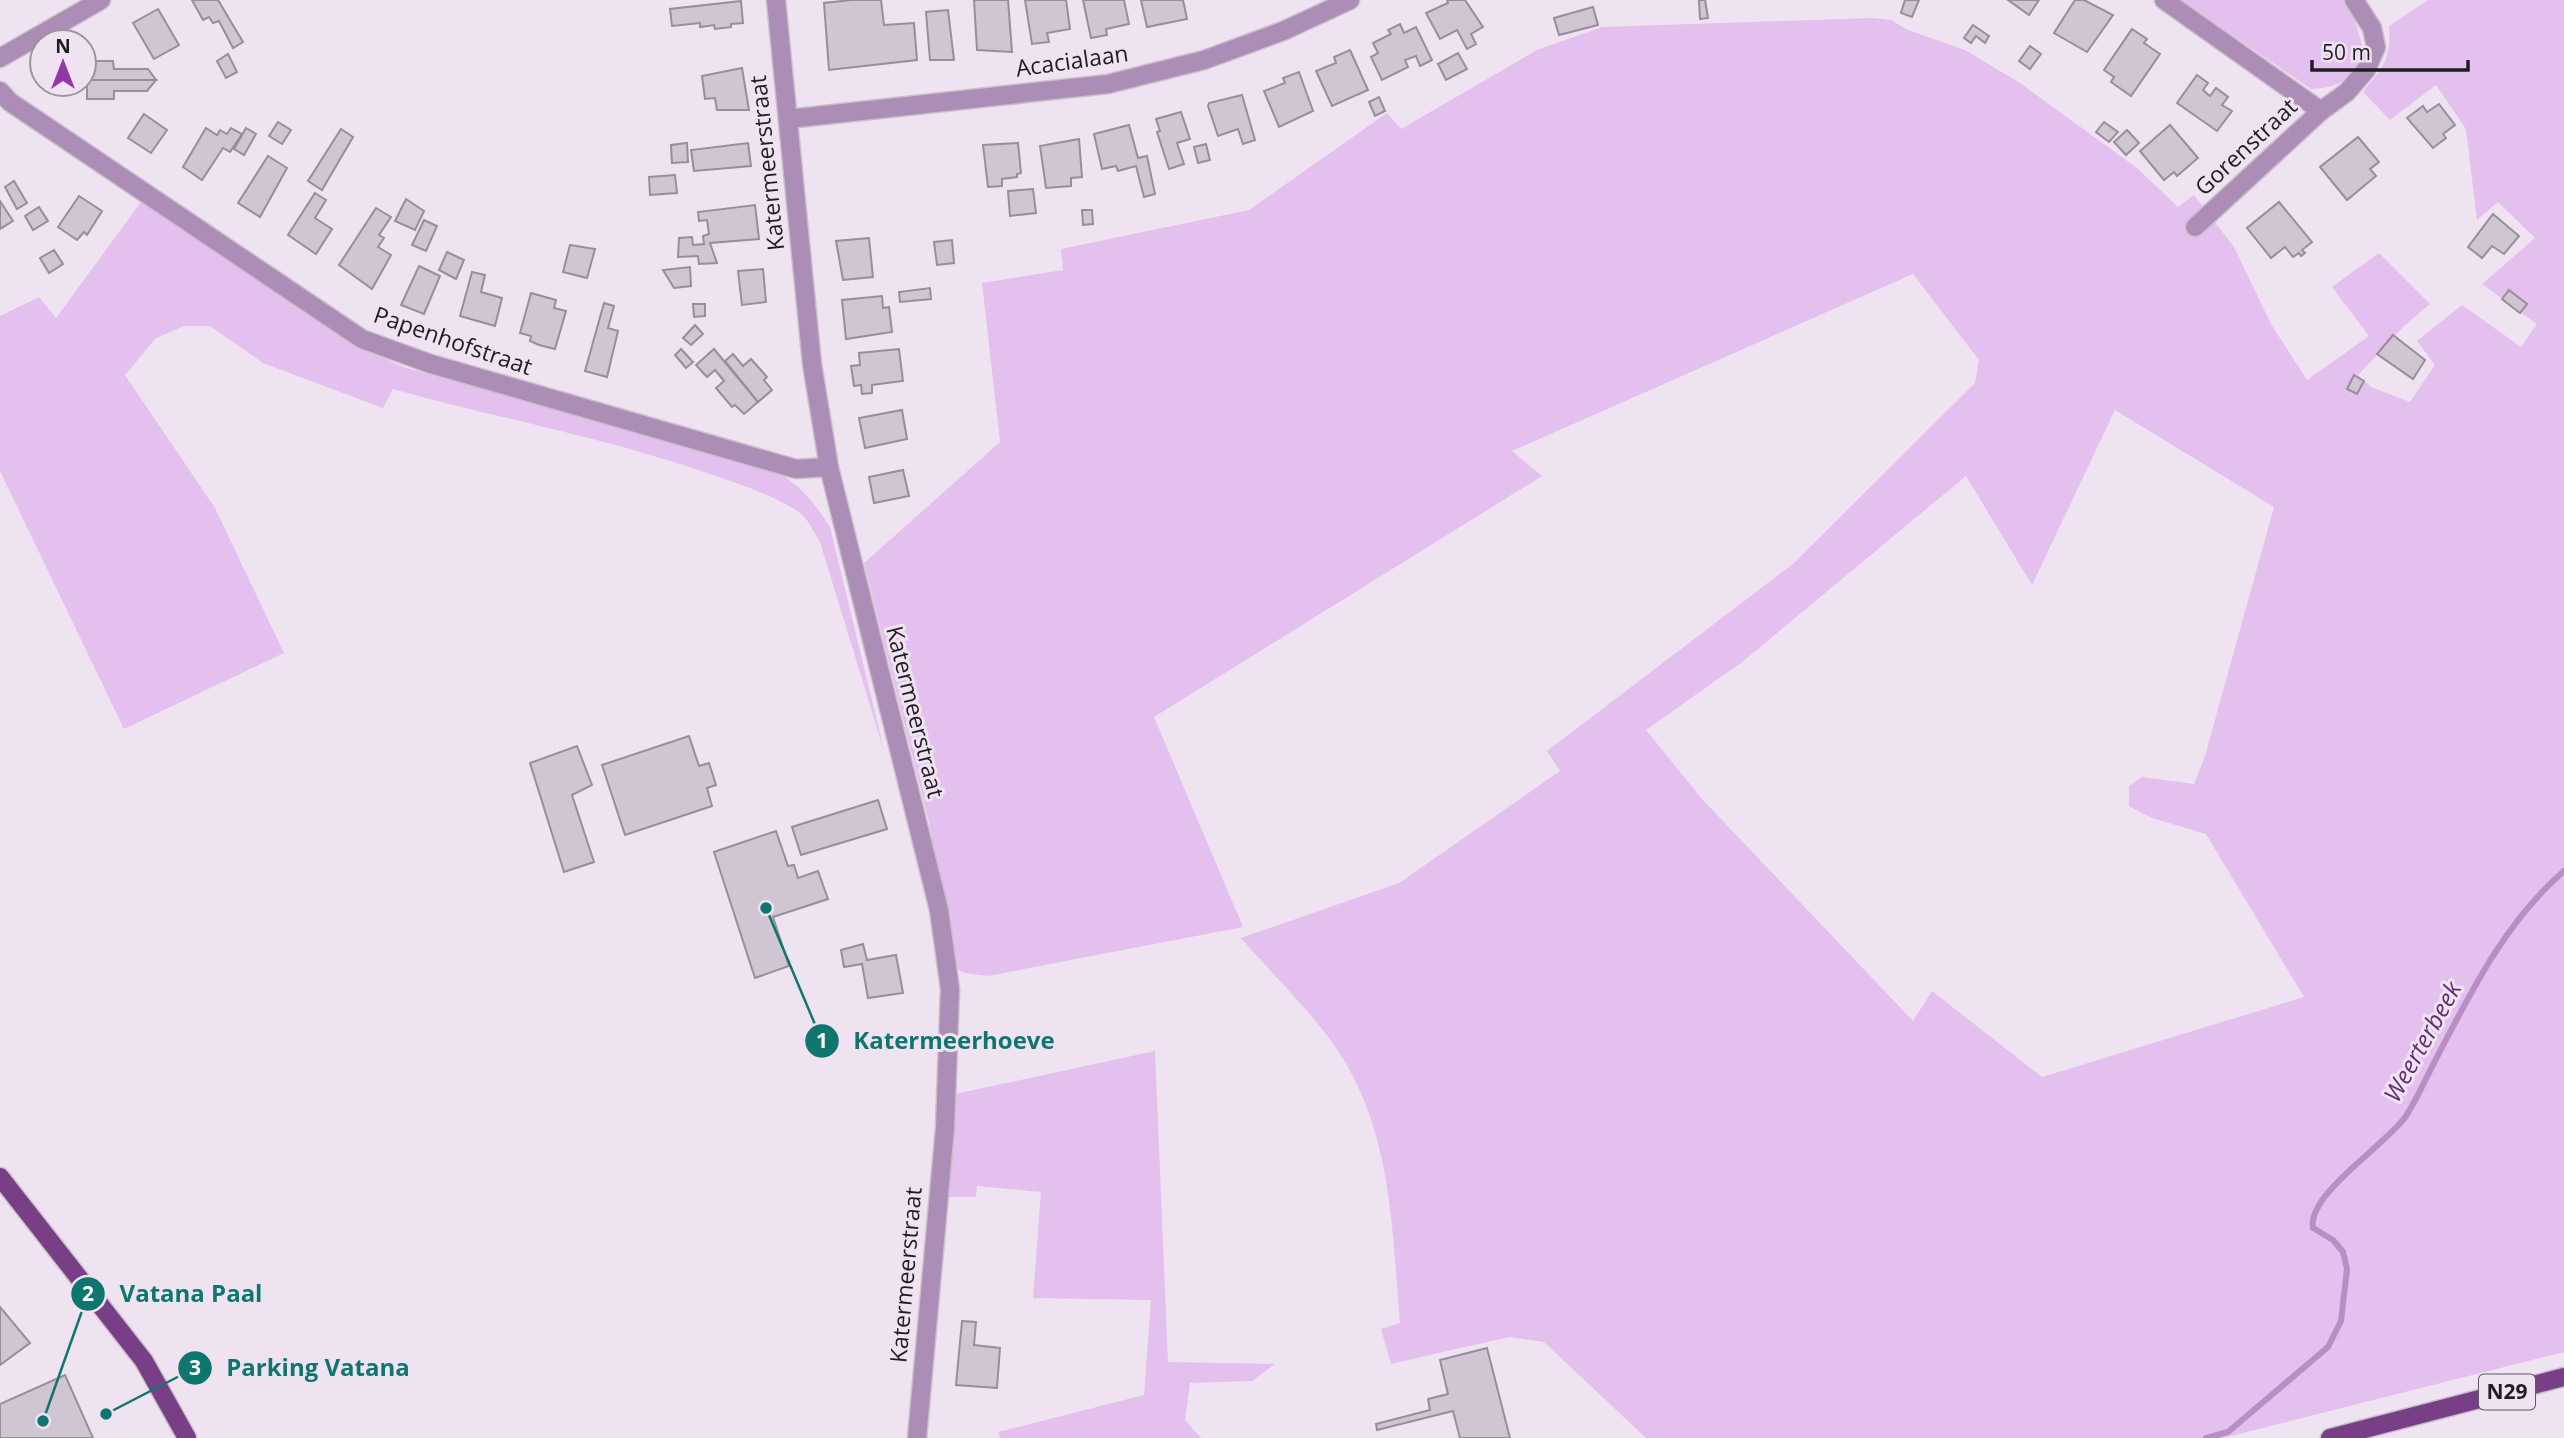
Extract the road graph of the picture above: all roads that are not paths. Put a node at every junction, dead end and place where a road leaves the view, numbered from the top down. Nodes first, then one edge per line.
1 (101, 0) edge
2 (776, 0) edge
3 (1350, 0) edge
4 (2164, 0) edge
5 (2354, 0) edge
6 (0, 58) edge
7 (0, 91) edge
8 (2321, 111) junction
9 (788, 119) junction
10 (2195, 227) dead end
11 (829, 467) junction
12 (0, 1177) edge
13 (2564, 1377) edge
14 (187, 1438) edge
15 (917, 1438) edge
16 (2330, 1438) edge

1 - 6 street
2 - 9 street, Katermeerstraat
3 - 9 street, Acacialaan
4 - 8 street
5 - 8 street, Gorenstraat
7 - 11 street, Papenhofstraat
8 - 10 street, Gorenstraat
9 - 11 street, Katermeerstraat
11 - 15 street, Katermeerstraat
12 - 14 main road
13 - 16 main road, N29

